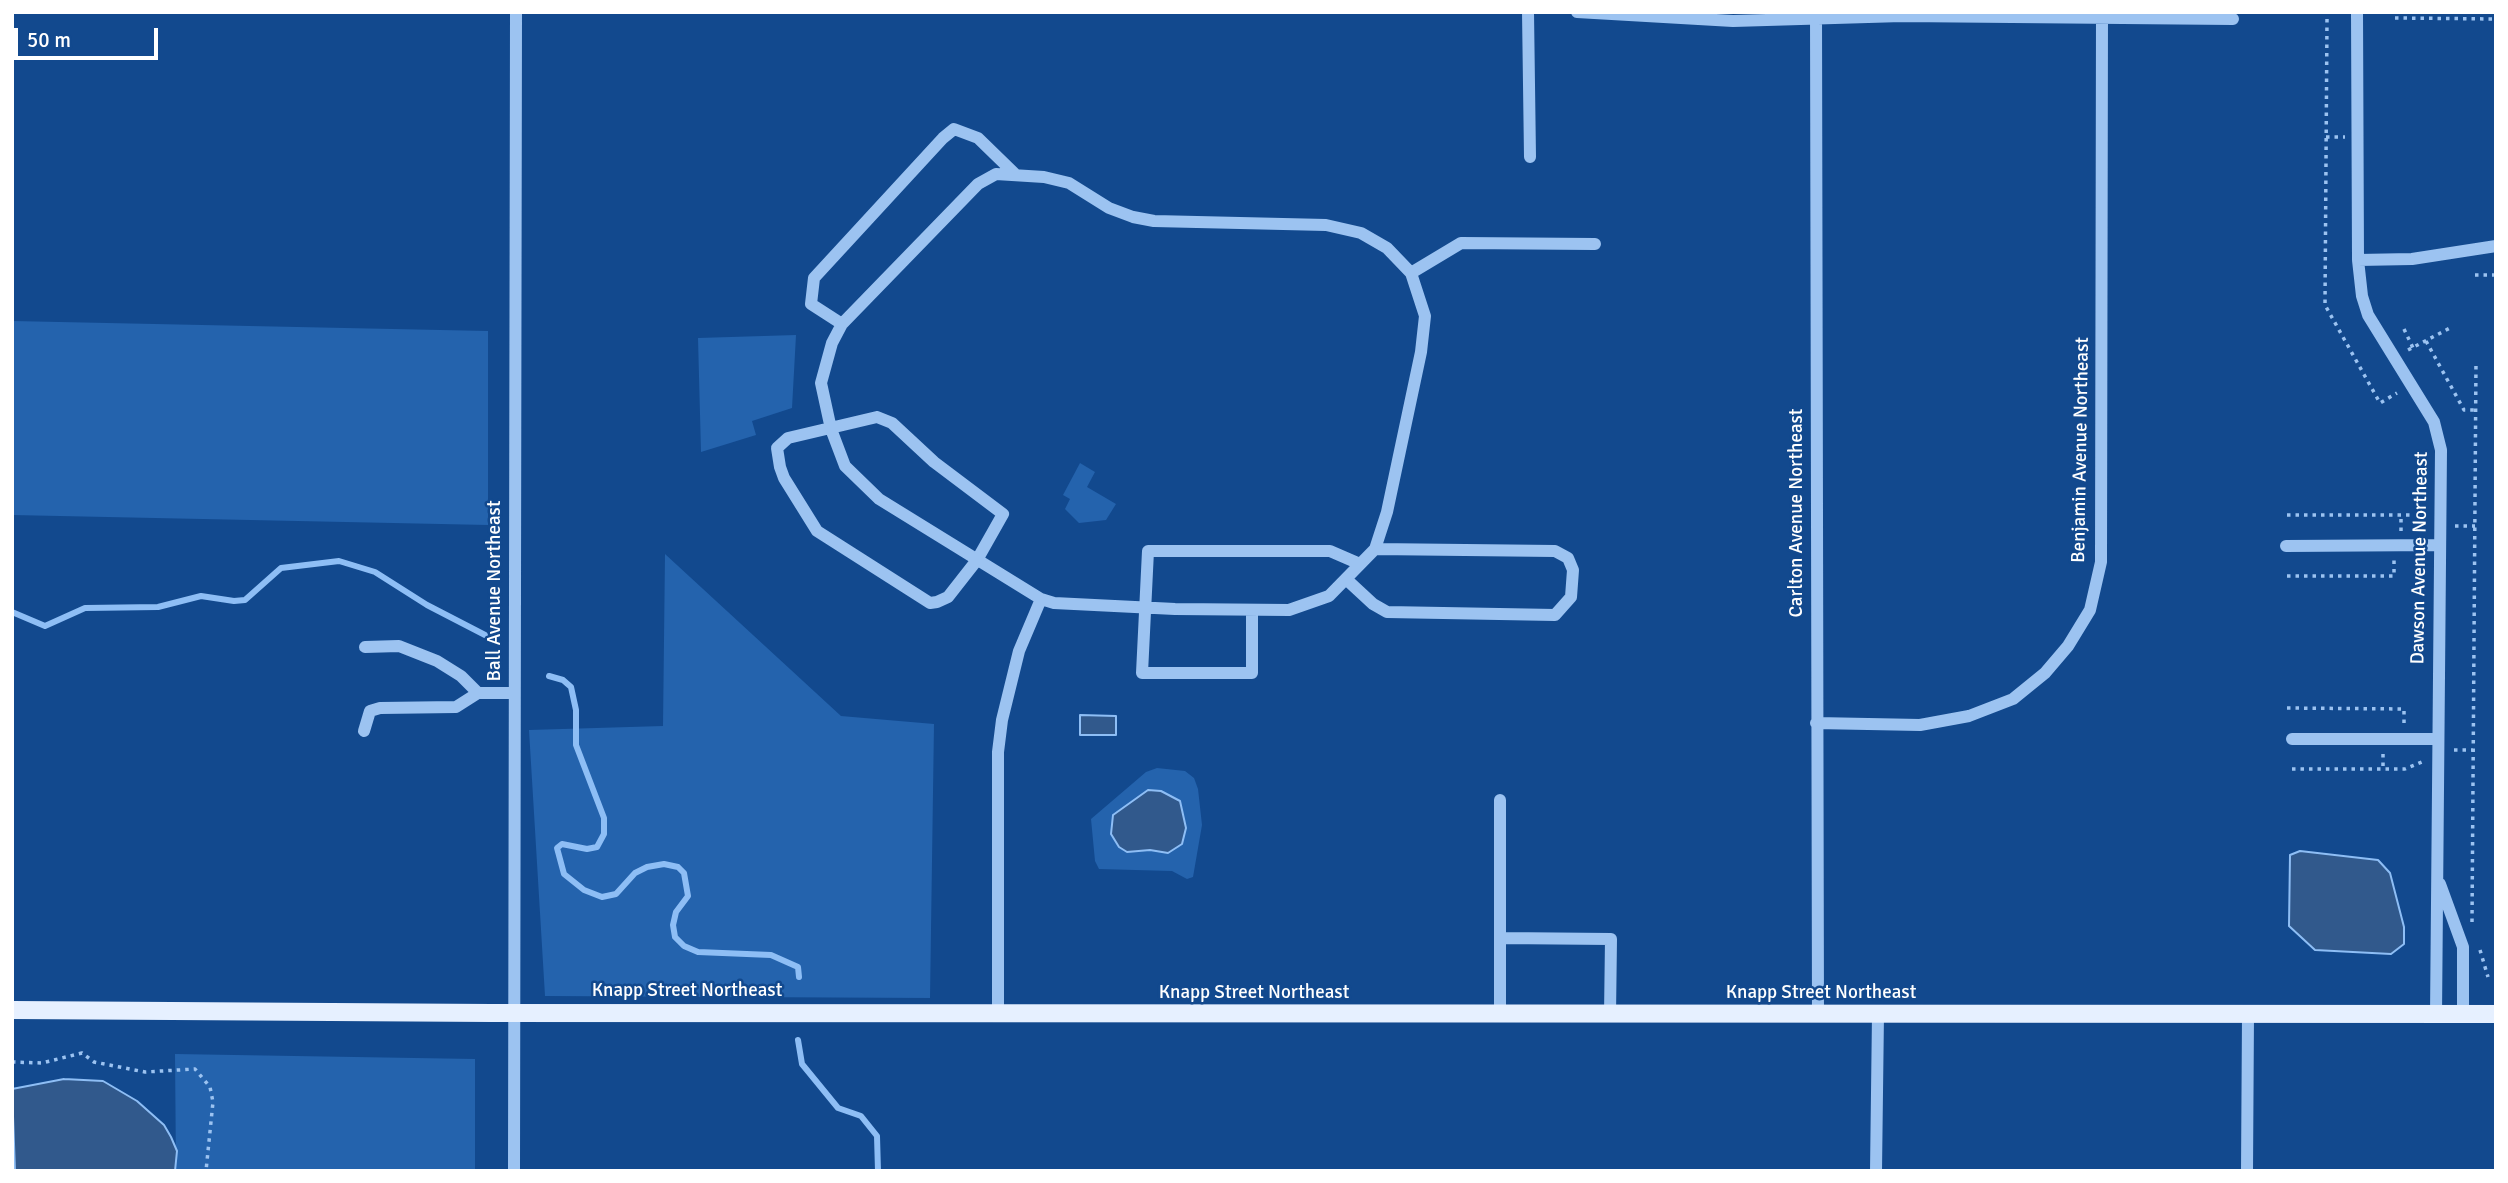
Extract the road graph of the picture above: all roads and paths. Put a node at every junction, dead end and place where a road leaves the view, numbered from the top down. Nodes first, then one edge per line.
1 (516, 12) edge
2 (1528, 12) edge
3 (1577, 12) edge
4 (2357, 12) edge
5 (1816, 15) edge
6 (2402, 15) edge
7 (2102, 16) edge
8 (2395, 18) dead end
9 (2233, 19) dead end
10 (2327, 19) dead end
11 (2496, 19) edge
12 (1530, 157) dead end
13 (1015, 174) junction
14 (1595, 244) dead end
15 (2496, 246) edge
16 (2358, 260) junction
17 (1411, 273) junction
18 (2476, 275) dead end
19 (2496, 275) edge
20 (842, 324) junction
21 (2403, 329) dead end
22 (2426, 341) dead end
23 (2413, 348) dead end
24 (2476, 361) dead end
25 (2380, 404) dead end
26 (2476, 411) junction
27 (831, 429) junction
28 (2287, 515) dead end
29 (2401, 515) junction
30 (2440, 520) junction
31 (2475, 526) junction
32 (2398, 545) junction
33 (2439, 545) junction
34 (2286, 546) dead end
35 (1375, 549) junction
36 (977, 560) junction
37 (1360, 564) junction
38 (2287, 576) dead end
39 (1346, 579) junction
40 (1041, 599) junction
41 (1144, 608) junction
42 (1252, 610) junction
43 (365, 647) dead end
44 (478, 693) junction
45 (513, 693) junction
46 (2287, 708) dead end
47 (1816, 723) junction
48 (364, 731) dead end
49 (2292, 739) dead end
50 (2393, 739) junction
51 (2437, 739) junction
52 (2473, 750) junction
53 (2437, 755) junction
54 (2292, 769) dead end
55 (2383, 769) junction
56 (1500, 800) dead end
57 (2438, 877) junction
58 (2472, 925) dead end
59 (1501, 938) junction
60 (2476, 938) dead end
61 (2488, 977) dead end
62 (12, 1010) edge
63 (513, 1012) junction
64 (998, 1014) junction
65 (1818, 1014) junction
66 (1878, 1014) junction
67 (2496, 1014) edge
68 (1500, 1015) junction
69 (1610, 1015) junction
70 (2248, 1015) junction
71 (2436, 1015) junction
72 (2463, 1015) junction
73 (12, 1062) edge
74 (206, 1171) edge
75 (514, 1171) edge
76 (1877, 1171) edge
77 (2247, 1171) edge

1 - 45 street, Ball Avenue Northeast
2 - 12 street
3 - 5 street
4 - 16 street, Dawson Avenue Northeast
5 - 7 street
5 - 47 street, Carlton Avenue Northeast
6 - 8 path
6 - 11 path
7 - 9 street
7 - 47 street, Benjamin Avenue Northeast
10 - 25 path
13 - 17 street
13 - 20 street
13 - 20 street
14 - 17 street
15 - 16 street
16 - 30 street, Dawson Avenue Northeast
17 - 35 street
18 - 19 path
20 - 27 street
21 - 23 path
22 - 26 path
24 - 26 path
26 - 31 path
27 - 36 street
27 - 36 street
27 - 36 street
28 - 29 path
29 - 30 path
29 - 32 path
30 - 31 path
30 - 33 street, Dawson Avenue Northeast
31 - 52 path
32 - 33 street
32 - 34 street
32 - 38 path
33 - 51 street, Dawson Avenue Northeast
35 - 37 street
35 - 39 street
36 - 40 street
37 - 39 street
37 - 41 street
39 - 42 street
40 - 41 street
40 - 64 street
41 - 42 street
41 - 42 street
43 - 44 street
44 - 45 street
44 - 48 street
45 - 63 street, Ball Avenue Northeast
46 - 50 path
47 - 65 street, Carlton Avenue Northeast
49 - 50 street
50 - 51 street
50 - 55 path
51 - 53 street, Dawson Avenue Northeast
52 - 53 path
52 - 58 path
53 - 55 path
53 - 57 street, Dawson Avenue Northeast
54 - 55 path
56 - 59 street
57 - 71 street, Dawson Avenue Northeast
57 - 72 street, Dawson Avenue Northeast
59 - 68 street
59 - 69 street
60 - 61 path
62 - 63 main road, Knapp Street Northeast
63 - 64 main road, Knapp Street Northeast
63 - 75 street, Ball Avenue Northeast
64 - 68 main road, Knapp Street Northeast
65 - 66 main road, Knapp Street Northeast
65 - 69 main road, Knapp Street Northeast
66 - 70 main road, Knapp Street Northeast
66 - 76 street
67 - 72 main road, Knapp Street Northeast
68 - 69 main road, Knapp Street Northeast
70 - 71 main road, Knapp Street Northeast
70 - 77 street
71 - 72 main road, Knapp Street Northeast
73 - 74 path

